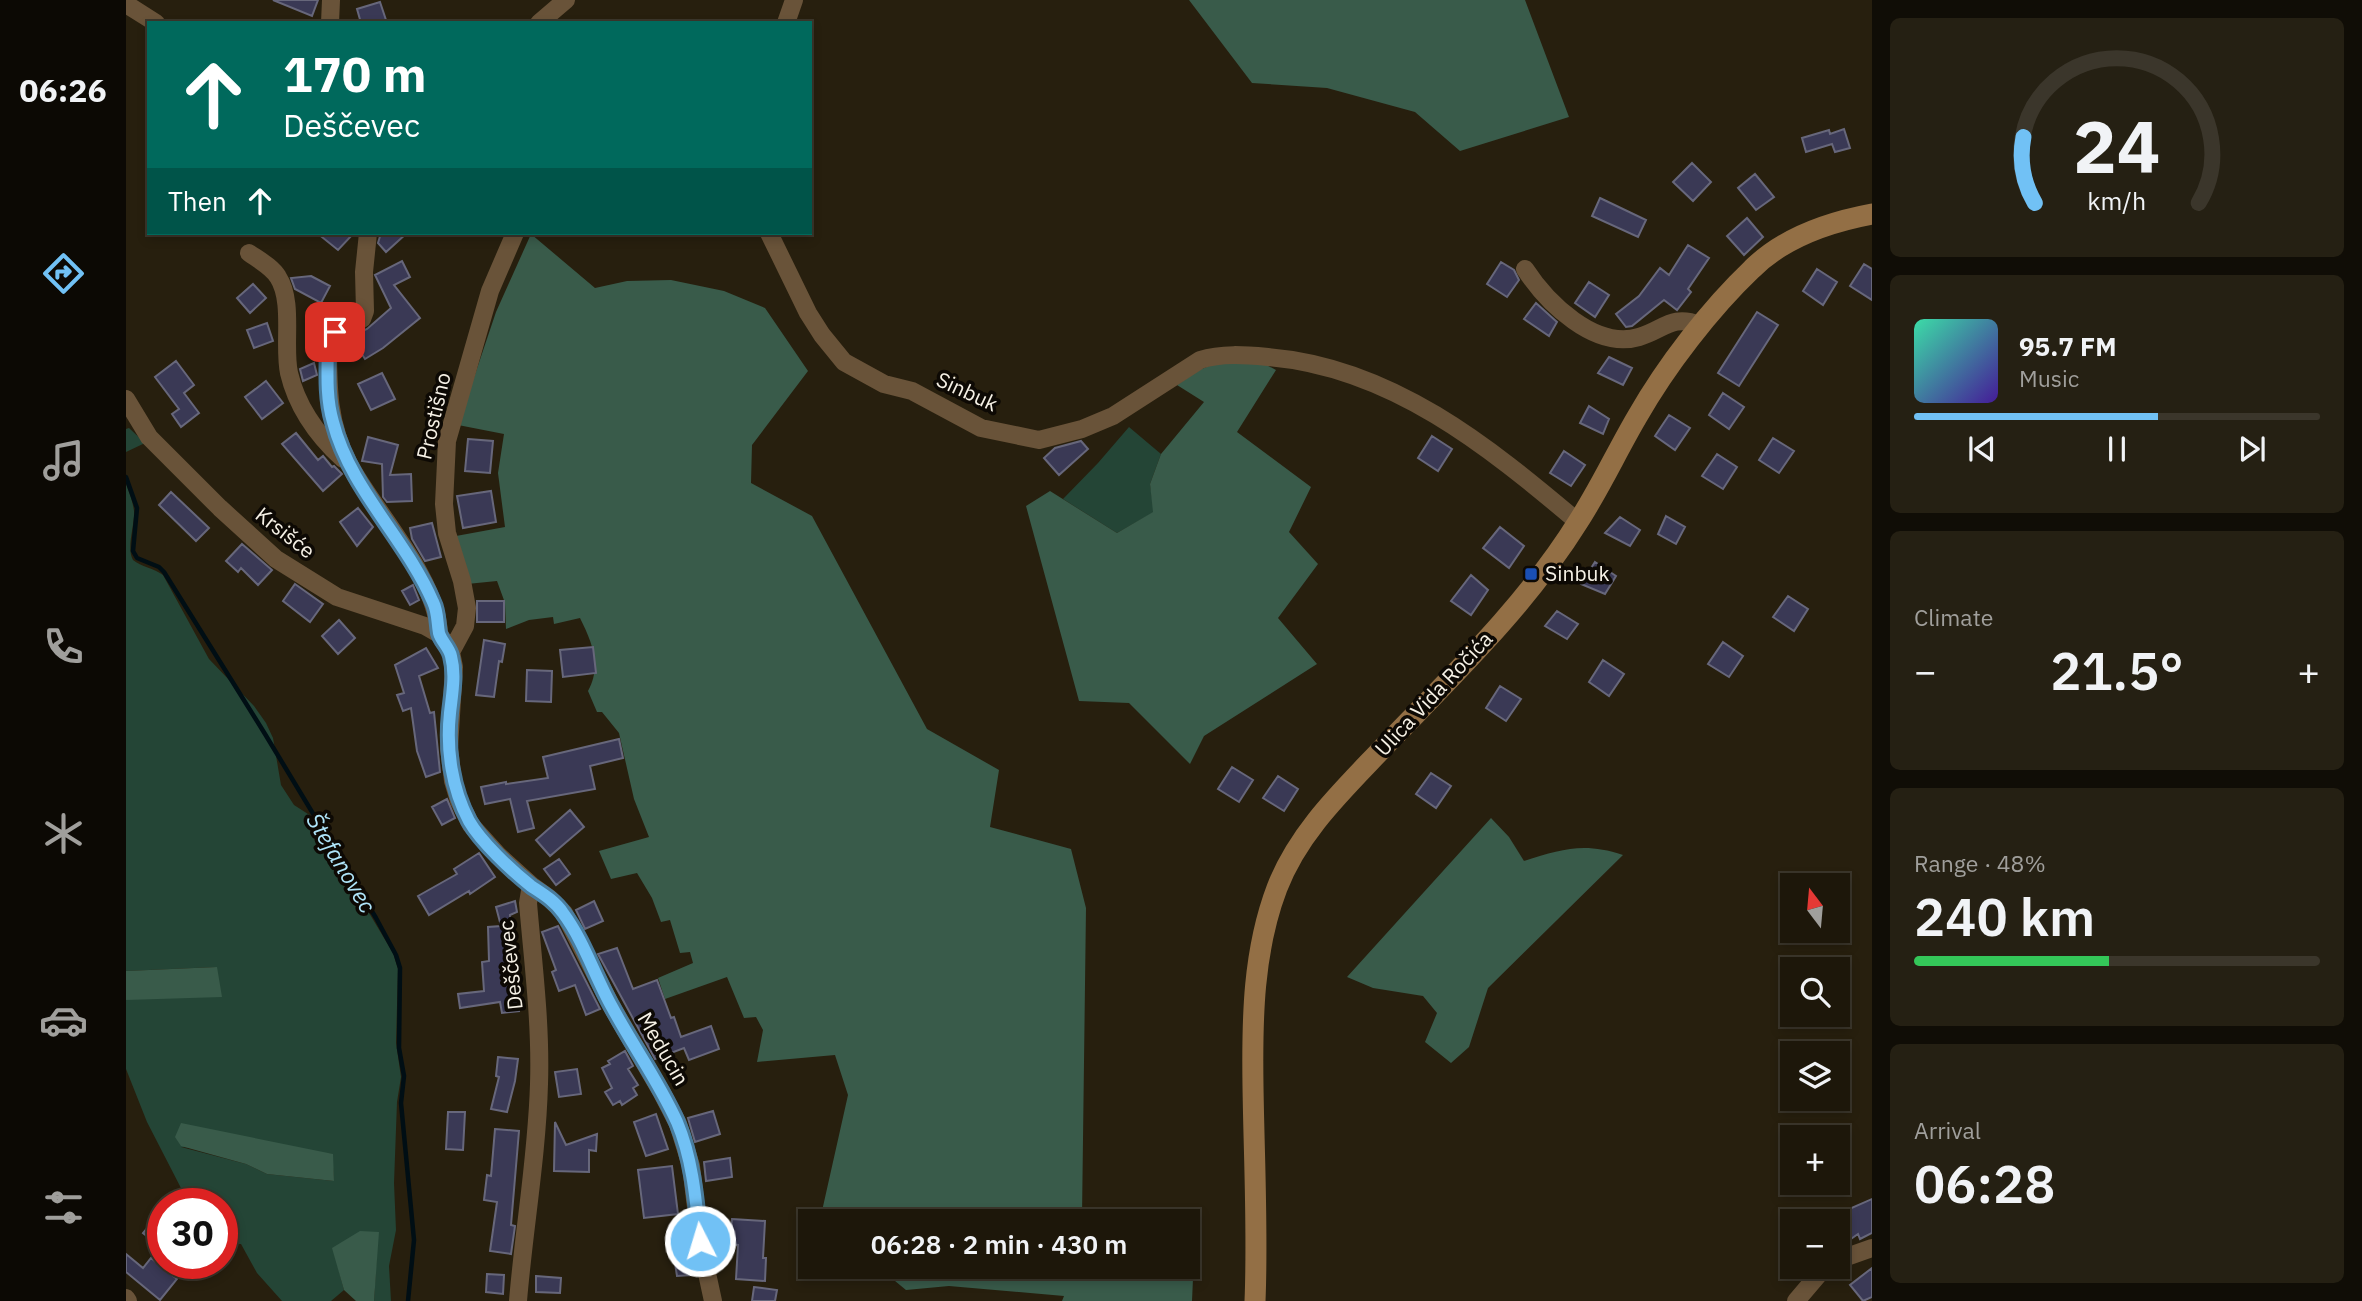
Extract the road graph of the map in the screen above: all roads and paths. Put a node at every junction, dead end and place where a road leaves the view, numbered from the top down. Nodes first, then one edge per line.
1 (331, 0) edge
2 (566, 0) edge
3 (794, 0) edge
4 (126, 4) edge
5 (153, 21) edge
6 (330, 21) edge
7 (541, 21) edge
8 (787, 21) edge
9 (1872, 214) edge
10 (368, 235) edge
11 (514, 235) edge
12 (770, 235) edge
13 (249, 253) dead end
14 (1525, 269) dead end
15 (1700, 325) junction
16 (126, 399) edge
17 (348, 463) junction
18 (1578, 522) junction
19 (439, 634) junction
20 (451, 652) junction
21 (531, 885) junction
22 (1872, 1248) edge
23 (1850, 1256) edge
24 (1815, 1279) edge
25 (518, 1301) edge
26 (713, 1301) edge
27 (1255, 1301) edge
28 (1796, 1301) edge

1 - 6 street
2 - 7 street
3 - 8 street
4 - 5 street
9 - 15 main road, Ulica Vida Ročića
10 - 17 street
11 - 20 street, Prostišno
12 - 18 street, Sinbuk
13 - 17 street
14 - 15 street
15 - 18 main road, Ulica Vida Ročića
16 - 19 street, Krsišće
17 - 19 street
18 - 27 main road, Ulica Vida Ročića
19 - 20 street
20 - 21 street
21 - 25 street, Deščevec
21 - 26 street, Meducin
22 - 23 street
24 - 28 street

